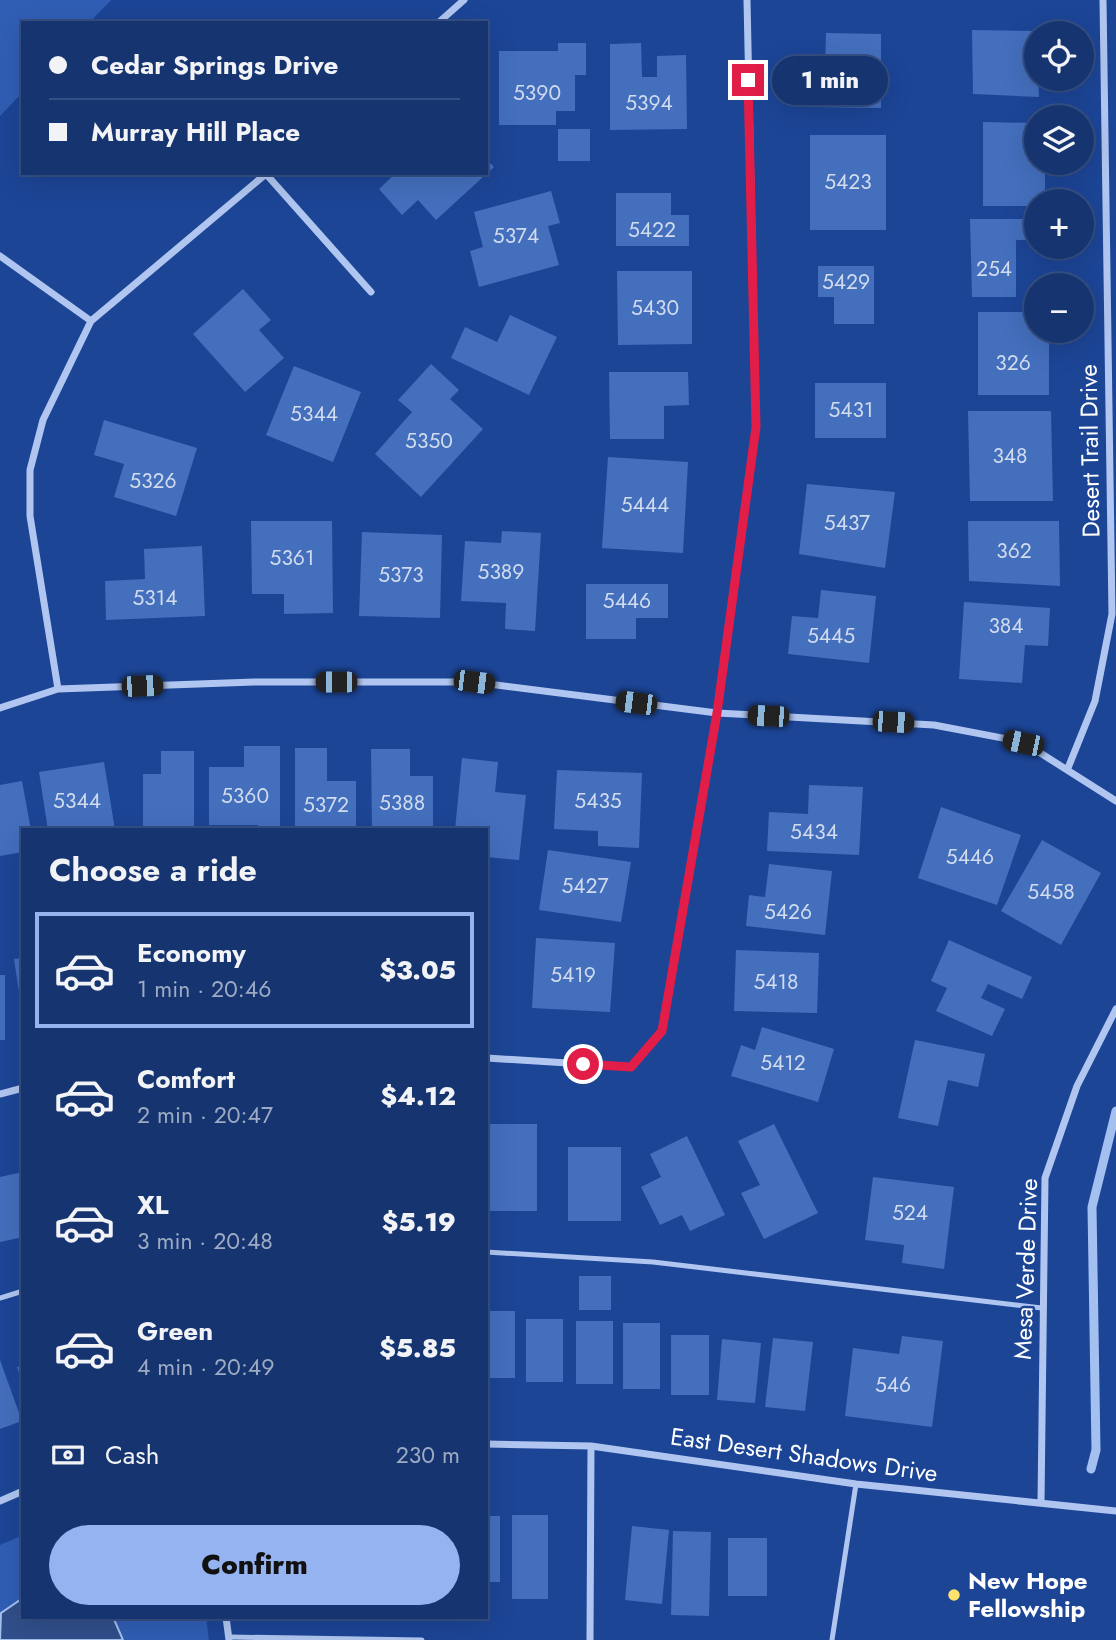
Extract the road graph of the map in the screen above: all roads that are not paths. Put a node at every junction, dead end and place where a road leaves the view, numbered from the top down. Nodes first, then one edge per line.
1 (464, 0) edge
2 (747, 0) edge
3 (1103, 0) edge
4 (440, 21) edge
5 (266, 175) edge
6 (268, 175) edge
7 (0, 256) edge
8 (371, 292) dead end
9 (91, 321) junction
10 (58, 689) junction
11 (0, 708) edge
12 (717, 713) junction
13 (1068, 768) junction
14 (1116, 801) edge
15 (1116, 1009) edge
16 (488, 1058) edge
17 (21, 1089) edge
18 (0, 1094) edge
19 (488, 1252) edge
20 (21, 1292) edge
21 (0, 1298) edge
22 (1042, 1308) junction
23 (488, 1444) edge
24 (591, 1446) junction
25 (856, 1484) junction
26 (21, 1492) edge
27 (0, 1501) edge
28 (1041, 1503) junction
29 (1116, 1511) edge
30 (226, 1619) edge
31 (230, 1639) edge
32 (408, 1639) edge
33 (422, 1640) edge
34 (590, 1640) edge
35 (832, 1640) edge

1 - 4 street
2 - 12 street
3 - 13 street, Desert Trail Drive
5 - 9 street
6 - 8 street
7 - 9 street
9 - 10 street
10 - 11 street
10 - 12 street
12 - 13 street
12 - 16 street
13 - 14 street
15 - 22 street, Mesa Verde Drive
17 - 18 street
19 - 22 lane
20 - 21 lane
22 - 28 street, Mesa Verde Drive
23 - 24 street, East Desert Shadows Drive
24 - 25 street, East Desert Shadows Drive
24 - 34 street
25 - 28 street, East Desert Shadows Drive
25 - 35 lane
26 - 27 street
28 - 29 street, East Desert Shadows Drive
30 - 31 street
31 - 32 lane
32 - 33 lane

